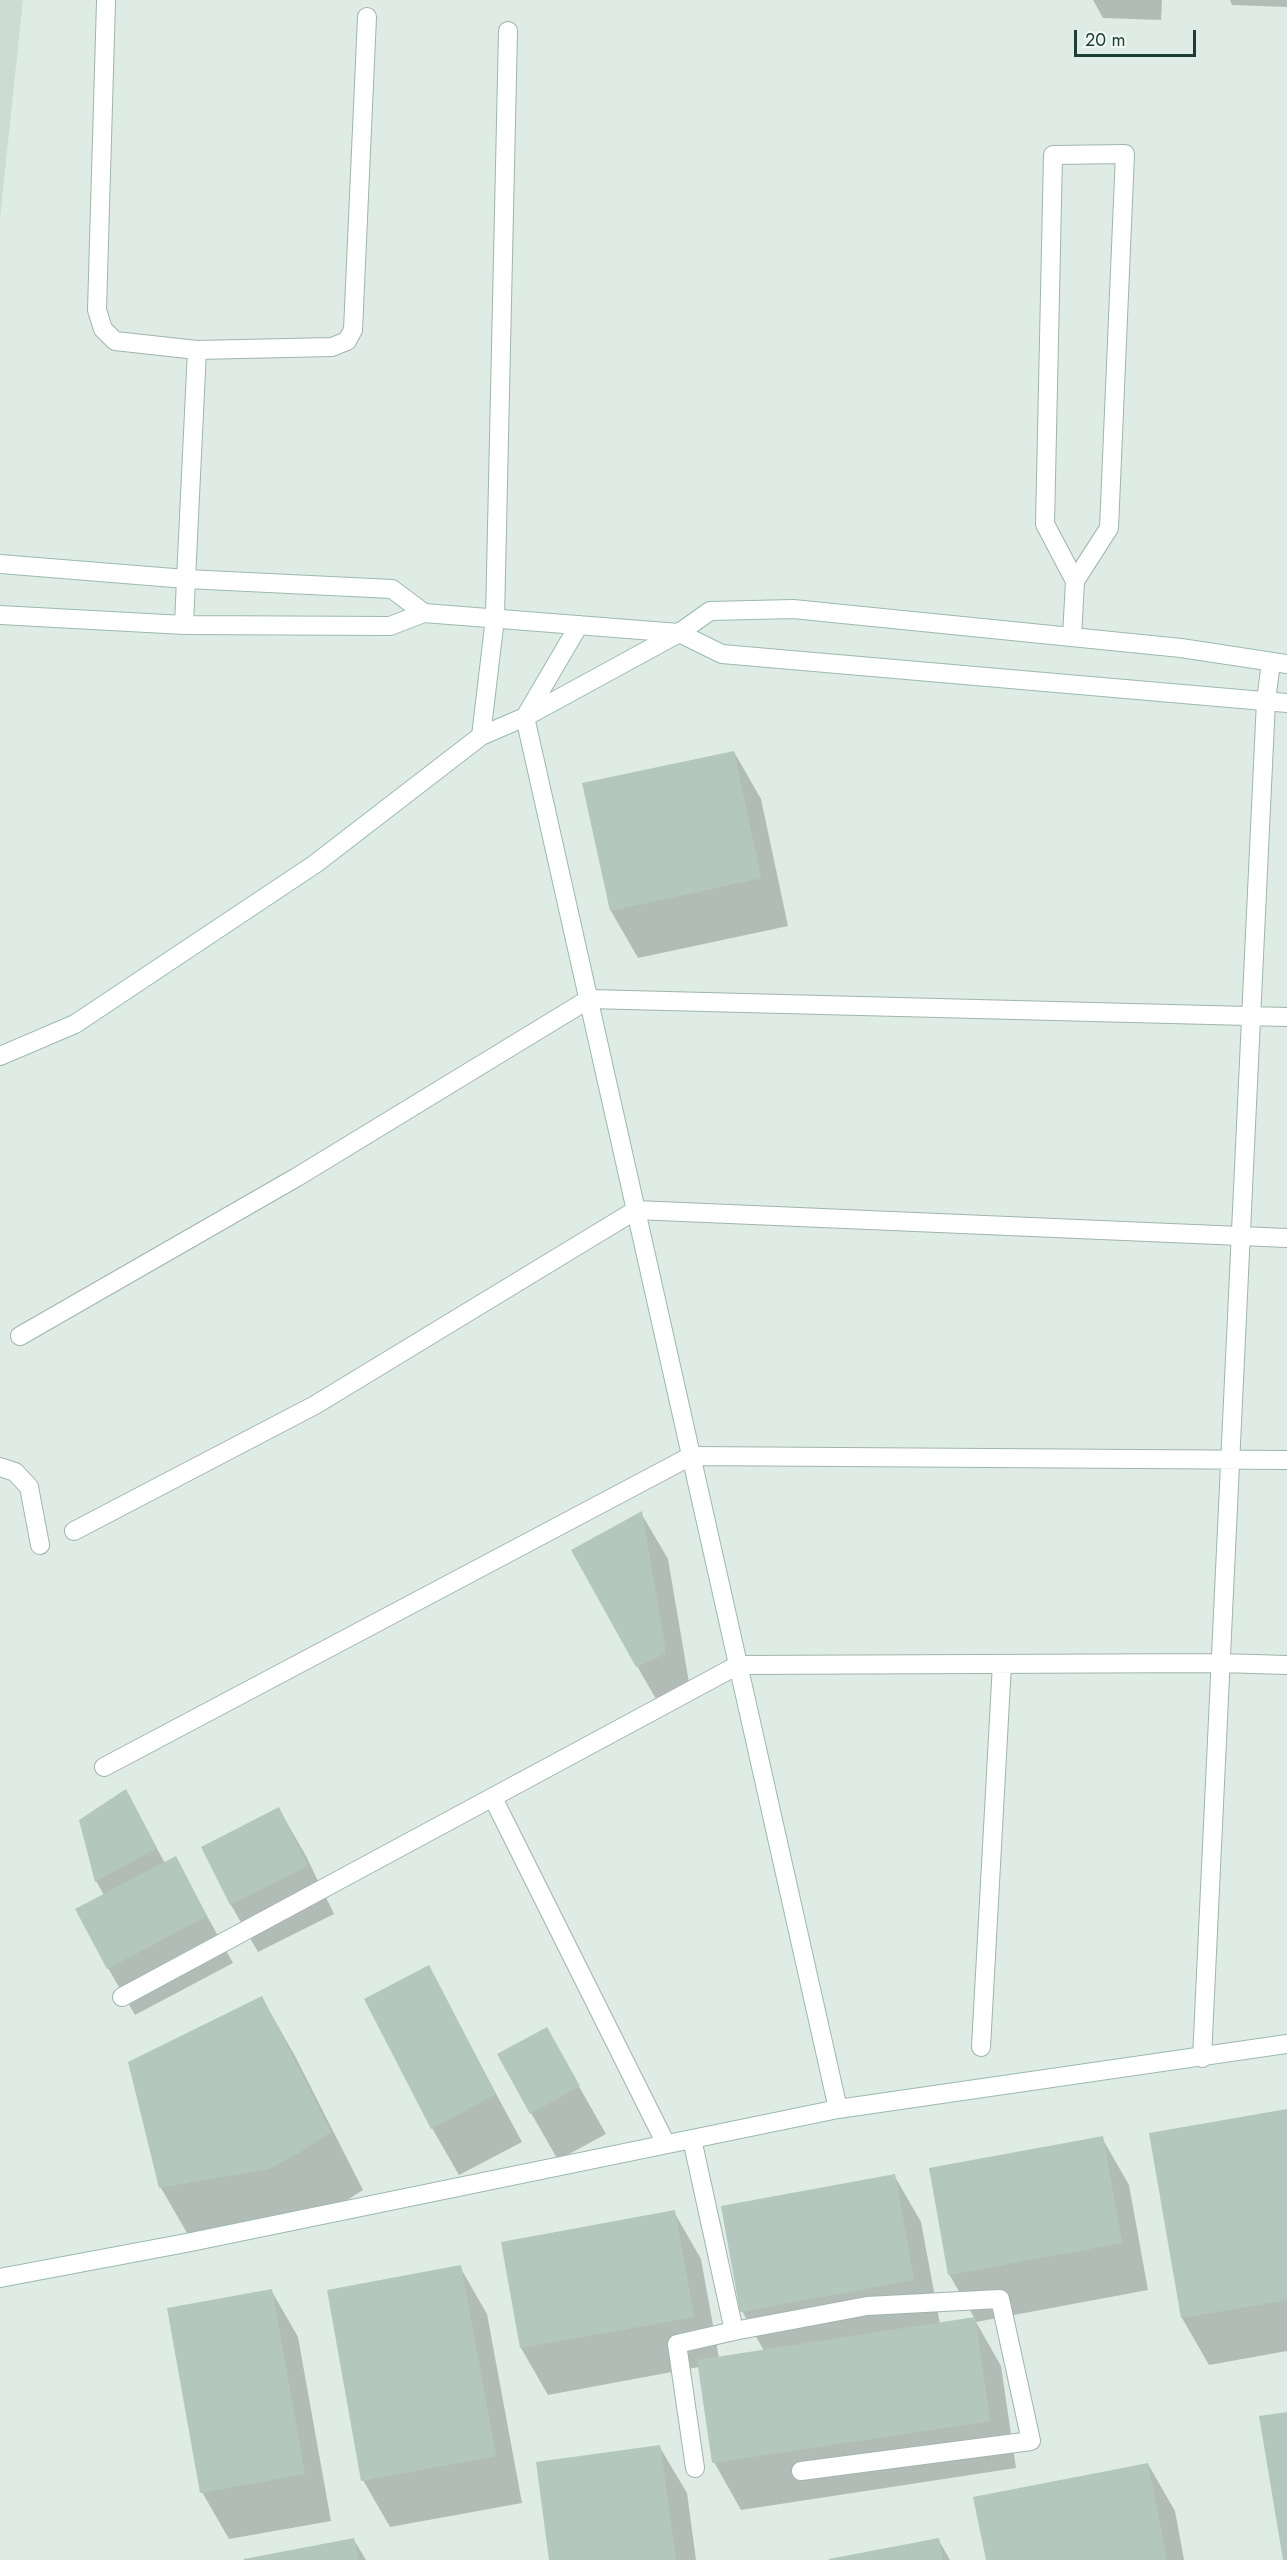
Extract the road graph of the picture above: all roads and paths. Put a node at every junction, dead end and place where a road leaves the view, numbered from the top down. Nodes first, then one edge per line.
1 (106, 2) dead end
2 (367, 17) dead end
3 (508, 31) dead end
4 (197, 350) junction
5 (0, 564) edge
6 (186, 579) junction
7 (1075, 580) junction
8 (424, 613) junction
9 (0, 615) edge
10 (495, 618) junction
11 (184, 625) junction
12 (579, 625) junction
13 (679, 633) junction
14 (1072, 638) junction
15 (1279, 663) edge
16 (1266, 701) junction
17 (1287, 703) edge
18 (525, 717) junction
19 (481, 736) junction
20 (589, 999) junction
21 (1251, 1015) junction
22 (1287, 1017) edge
23 (0, 1056) edge
24 (636, 1210) junction
25 (1241, 1237) junction
26 (1287, 1238) edge
27 (20, 1336) dead end
28 (691, 1456) junction
29 (1230, 1459) junction
30 (1287, 1460) edge
31 (0, 1467) edge
32 (74, 1531) dead end
33 (40, 1545) dead end
34 (1221, 1663) junction
35 (1002, 1664) junction
36 (738, 1665) junction
37 (1287, 1665) edge
38 (104, 1767) dead end
39 (493, 1798) junction
40 (122, 1997) dead end
41 (1287, 2044) edge
42 (981, 2047) dead end
43 (1202, 2058) junction
44 (838, 2109) junction
45 (692, 2139) junction
46 (666, 2144) junction
47 (0, 2278) edge
48 (734, 2331) junction
49 (695, 2468) dead end
50 (801, 2471) dead end

1 - 4 street
2 - 4 street
3 - 10 street
4 - 6 street
5 - 6 street
6 - 8 street
6 - 11 street
7 - 7 street
7 - 14 street
8 - 10 street
8 - 11 street
9 - 11 street
10 - 12 street
10 - 19 street
12 - 13 street
12 - 18 street
13 - 14 street
13 - 16 street
13 - 18 street
14 - 15 street
15 - 16 street
16 - 17 street
16 - 21 street
18 - 19 street
18 - 20 street
19 - 23 street
20 - 21 street
20 - 24 street
20 - 27 street
21 - 22 street
21 - 25 street
24 - 25 street
24 - 28 street
24 - 32 street
25 - 26 street
25 - 29 street
28 - 29 street
28 - 36 street
28 - 38 street
29 - 30 street
29 - 34 street
31 - 33 street
34 - 35 street
34 - 37 street
34 - 43 street
35 - 36 street
35 - 42 street
36 - 39 street
36 - 44 street
39 - 40 street
39 - 46 street
41 - 43 street
43 - 44 street
44 - 45 street
45 - 46 street
45 - 48 street
46 - 47 street
48 - 49 street
48 - 50 street

